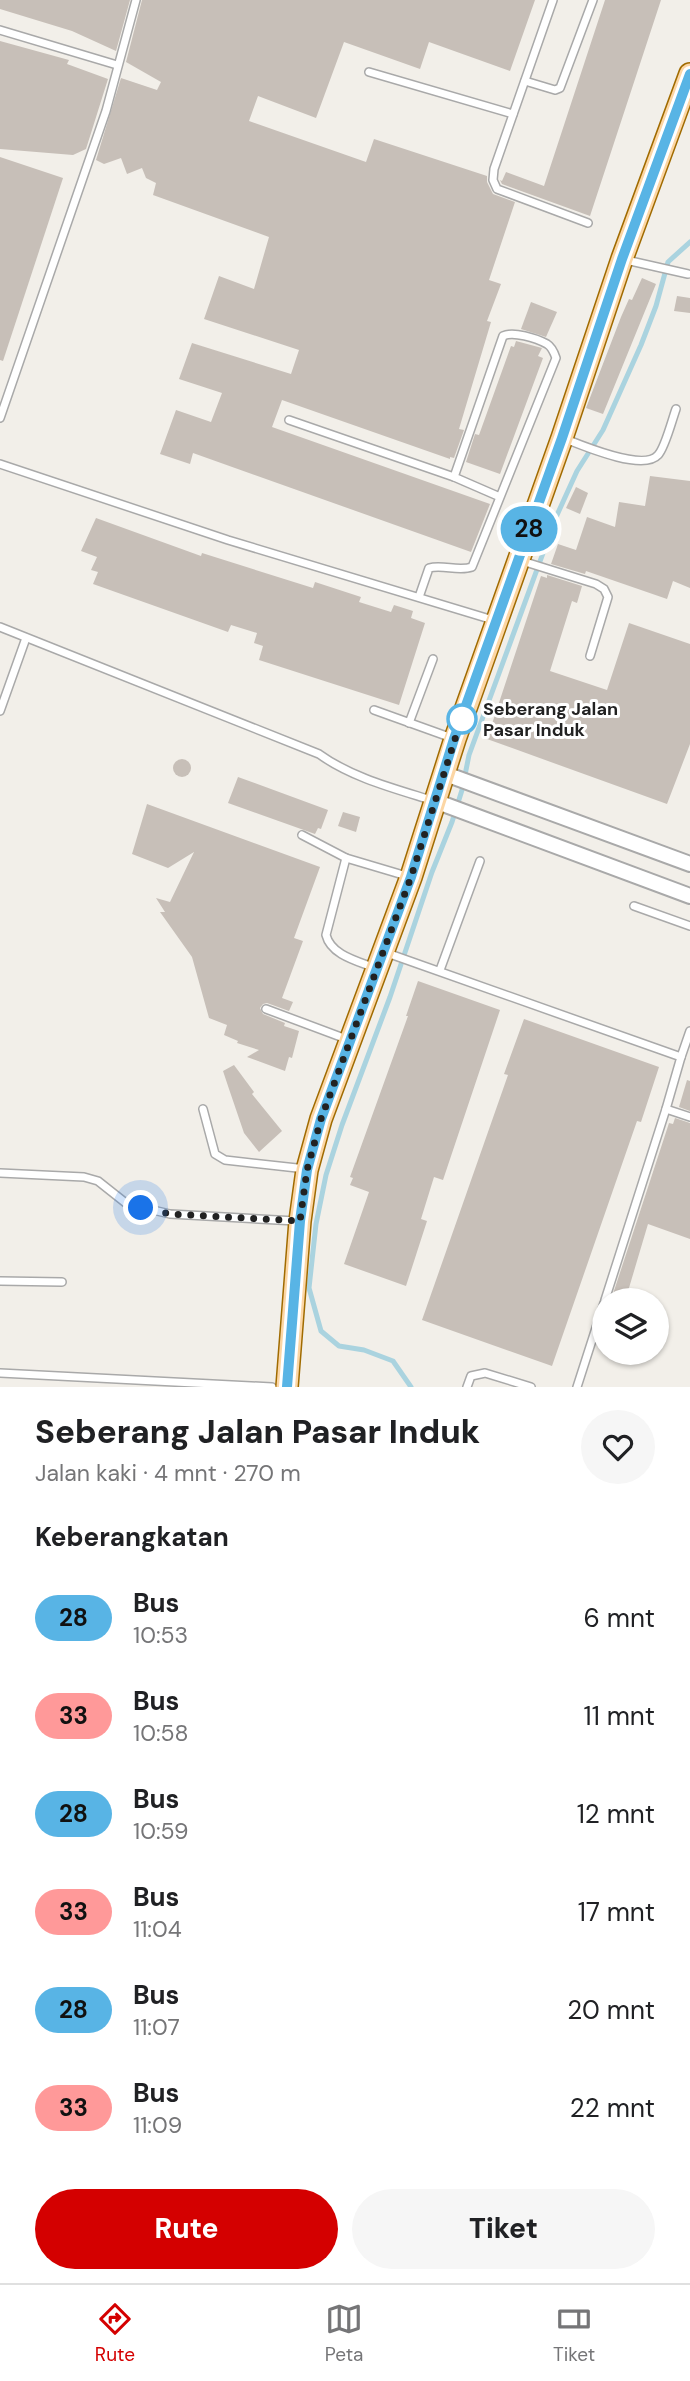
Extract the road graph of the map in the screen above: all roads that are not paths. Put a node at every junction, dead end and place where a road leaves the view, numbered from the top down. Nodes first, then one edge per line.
1 (136, 0) edge
2 (553, 0) edge
3 (593, 0) edge
4 (0, 30) edge
5 (117, 65) junction
6 (369, 72) dead end
7 (690, 74) edge
8 (525, 80) junction
9 (513, 114) junction
10 (588, 223) dead end
11 (622, 259) junction
12 (689, 273) edge
13 (676, 409) dead end
14 (0, 418) edge
15 (289, 420) dead end
16 (571, 441) junction
17 (0, 464) edge
18 (454, 477) junction
19 (500, 497) junction
20 (526, 562) junction
21 (419, 597) junction
22 (496, 621) junction
23 (0, 627) edge
24 (26, 638) junction
25 (590, 656) dead end
26 (433, 659) dead end
27 (374, 710) dead end
28 (0, 711) edge
29 (409, 723) junction
30 (454, 739) junction
31 (451, 776) junction
32 (450, 807) junction
33 (302, 835) dead end
34 (346, 859) junction
35 (480, 861) dead end
36 (690, 864) edge
37 (411, 877) junction
38 (690, 896) edge
39 (634, 906) dead end
40 (690, 926) edge
41 (385, 959) junction
42 (440, 970) junction
43 (266, 1009) dead end
44 (690, 1031) edge
45 (350, 1041) junction
46 (681, 1058) junction
47 (203, 1109) dead end
48 (666, 1109) junction
49 (690, 1117) edge
50 (307, 1170) junction
51 (0, 1173) edge
52 (300, 1221) junction
53 (0, 1281) edge
54 (62, 1282) dead end
55 (608, 1288) edge
56 (592, 1340) edge
57 (0, 1373) edge
58 (272, 1387) edge
59 (287, 1387) edge
60 (467, 1387) edge
61 (531, 1387) edge
62 (577, 1387) edge

1 - 5 lane
2 - 8 lane
3 - 8 lane
4 - 5 lane
5 - 14 lane
6 - 9 lane
7 - 11 main road
8 - 9 lane
9 - 10 lane
11 - 12 lane
11 - 16 main road
13 - 16 lane
15 - 18 lane
16 - 20 main road
17 - 21 lane
18 - 19 lane
18 - 19 lane
19 - 21 lane
20 - 22 main road
20 - 25 lane
21 - 22 lane
22 - 30 main road
23 - 24 lane
24 - 28 lane
24 - 32 lane
26 - 29 lane
27 - 29 lane
29 - 30 lane
30 - 31 main road
31 - 32 main road
31 - 36 street
32 - 37 main road
32 - 38 street
33 - 34 lane
34 - 37 lane
34 - 41 lane
35 - 42 lane
37 - 41 main road
39 - 40 lane
41 - 42 lane
41 - 45 main road
42 - 46 lane
43 - 45 lane
44 - 46 lane
45 - 50 main road
46 - 48 lane
47 - 50 lane
48 - 49 lane
48 - 55 lane
50 - 52 main road
51 - 52 lane
52 - 59 main road
53 - 54 lane
56 - 62 lane
57 - 58 lane
60 - 61 lane

